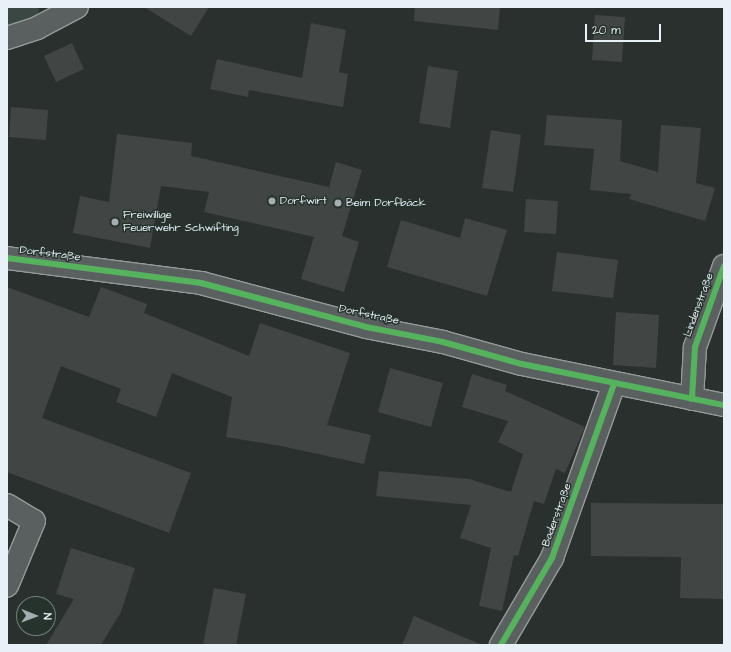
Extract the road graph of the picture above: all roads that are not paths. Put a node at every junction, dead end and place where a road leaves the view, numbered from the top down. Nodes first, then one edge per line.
1 (77, 7) edge
2 (7, 38) edge
3 (7, 258) edge
4 (724, 266) edge
5 (614, 384) junction
6 (692, 399) junction
7 (724, 405) edge
8 (7, 505) edge
9 (7, 586) edge
10 (501, 645) edge

1 - 2 street
3 - 5 street, Dorfstraße
4 - 6 street, Lindenstraße
5 - 6 street, Dorfstraße
5 - 10 street, Baderstraße
6 - 7 street, Dorfstraße
8 - 9 street

